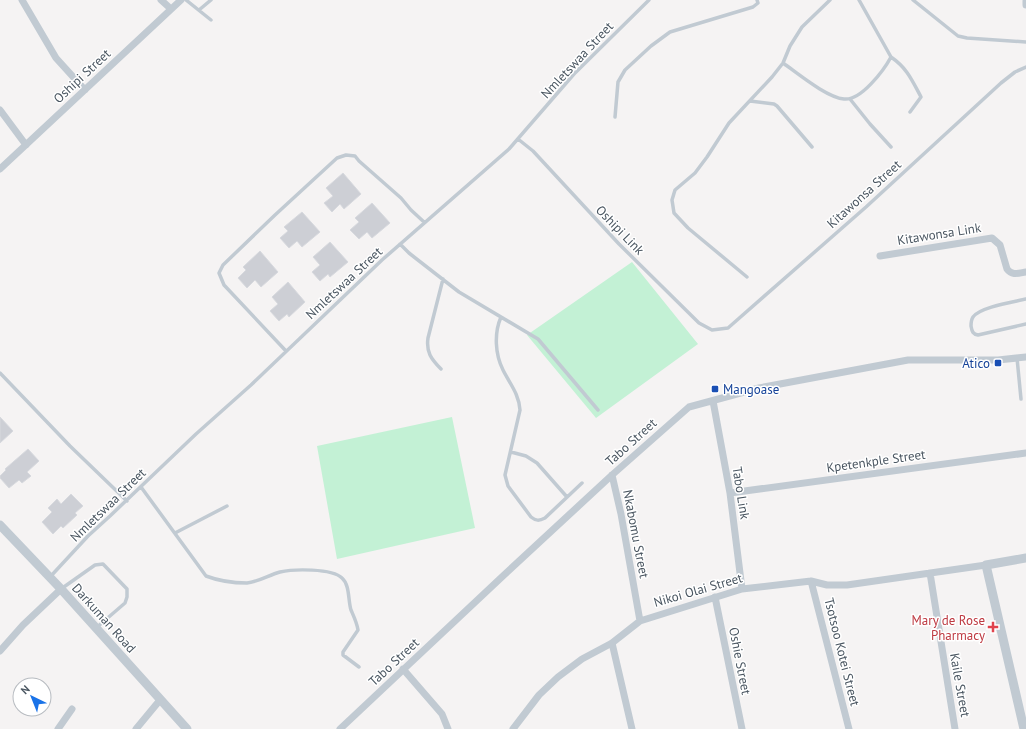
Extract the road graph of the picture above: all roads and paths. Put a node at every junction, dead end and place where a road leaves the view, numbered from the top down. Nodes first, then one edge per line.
1 (22, 0) edge
2 (161, 0) edge
3 (181, 0) edge
4 (186, 0) edge
5 (211, 0) edge
6 (649, 0) edge
7 (757, 0) edge
8 (830, 0) edge
9 (858, 0) edge
10 (913, 0) edge
11 (1026, 1) edge
12 (1026, 5) edge
13 (171, 9) junction
14 (199, 10) junction
15 (211, 20) dead end
16 (1026, 42) edge
17 (891, 57) junction
18 (783, 63) junction
19 (1026, 67) edge
20 (84, 90) junction
21 (850, 99) junction
22 (750, 101) junction
23 (0, 110) edge
24 (910, 112) dead end
25 (615, 117) dead end
26 (518, 139) junction
27 (26, 145) junction
28 (812, 147) dead end
29 (891, 147) dead end
30 (0, 169) edge
31 (424, 222) junction
32 (400, 244) junction
33 (880, 256) dead end
34 (1026, 272) edge
35 (747, 277) dead end
36 (443, 279) junction
37 (1026, 299) edge
38 (502, 317) junction
39 (1026, 324) edge
40 (712, 330) joint
41 (286, 351) junction
42 (1026, 357) edge
43 (1018, 358) junction
44 (441, 369) dead end
45 (0, 373) edge
46 (1021, 399) dead end
47 (713, 401) junction
48 (598, 410) dead end
49 (511, 452) junction
50 (1026, 453) edge
51 (612, 475) junction
52 (582, 483) dead end
53 (141, 487) junction
54 (730, 493) junction
55 (566, 497) junction
56 (127, 500) junction
57 (227, 506) dead end
58 (0, 525) edge
59 (174, 534) junction
60 (1026, 558) edge
61 (986, 565) junction
62 (930, 573) junction
63 (50, 578) junction
64 (811, 581) junction
65 (61, 589) junction
66 (742, 589) junction
67 (715, 597) junction
68 (640, 621) junction
69 (96, 628) junction
70 (612, 643) junction
71 (0, 651) edge
72 (359, 667) dead end
73 (403, 669) junction
74 (160, 700) junction
75 (72, 708) dead end
76 (58, 729) edge
77 (136, 729) edge
78 (187, 729) edge
79 (340, 729) edge
80 (448, 729) edge
81 (513, 729) edge
82 (632, 729) edge
83 (742, 729) edge
84 (849, 729) edge
85 (955, 729) edge
86 (1024, 729) edge

1 - 20 street
2 - 13 street
3 - 13 street, Oshipi Street
4 - 14 lane
5 - 14 lane
6 - 26 lane, Nmletswaa Street
7 - 25 lane
8 - 18 lane
9 - 17 lane
10 - 16 lane
11 - 12 street
13 - 20 street, Oshipi Street
14 - 15 lane
17 - 21 lane
17 - 24 lane
18 - 21 lane
18 - 22 lane
19 - 40 lane, Kitawonsa Street
20 - 27 street, Oshipi Street
21 - 29 lane
22 - 28 lane
22 - 35 lane
23 - 27 street
26 - 31 lane, Nmletswaa Street
26 - 40 lane, Oshipi Link
27 - 30 street, Oshipi Street
31 - 32 lane, Nmletswaa Street
31 - 41 lane
32 - 36 lane
32 - 41 lane, Nmletswaa Street
33 - 34 street, Kitawonsa Link
36 - 38 lane
36 - 44 lane
37 - 39 lane
38 - 48 lane
38 - 49 lane
41 - 53 lane, Nmletswaa Street
42 - 43 street, Tabo Street
43 - 46 lane
43 - 47 street, Tabo Street
45 - 56 lane
47 - 51 street, Tabo Street
47 - 54 street, Tabo Link
49 - 55 lane
49 - 55 lane
50 - 54 street, Kpetenkple Street
51 - 68 street, Nkabomu Street
51 - 73 street, Tabo Street
52 - 55 lane
53 - 56 lane, Nmletswaa Street
53 - 59 lane
54 - 66 street, Tabo Link
56 - 63 lane, Nmletswaa Street
57 - 59 lane
58 - 63 street, Darkuman Road
59 - 72 lane
60 - 61 street, Nikoi Olai Street
61 - 62 street, Nikoi Olai Street
61 - 86 street
62 - 64 street, Nikoi Olai Street
62 - 85 street, Kaile Street
63 - 65 street, Darkuman Road
64 - 66 street, Nikoi Olai Street
64 - 84 street, Tsotsoo Kotei Street
65 - 69 street, Darkuman Road
65 - 69 lane
65 - 71 street
66 - 67 street, Nikoi Olai Street
67 - 68 street, Nikoi Olai Street
67 - 83 street, Oshie Street
68 - 70 street, Nikoi Olai Street
69 - 74 street, Darkuman Road
70 - 81 street, Nikoi Olai Street
70 - 82 street
73 - 79 street, Tabo Street
73 - 80 street
74 - 77 street
74 - 78 street, Darkuman Road
75 - 76 street

